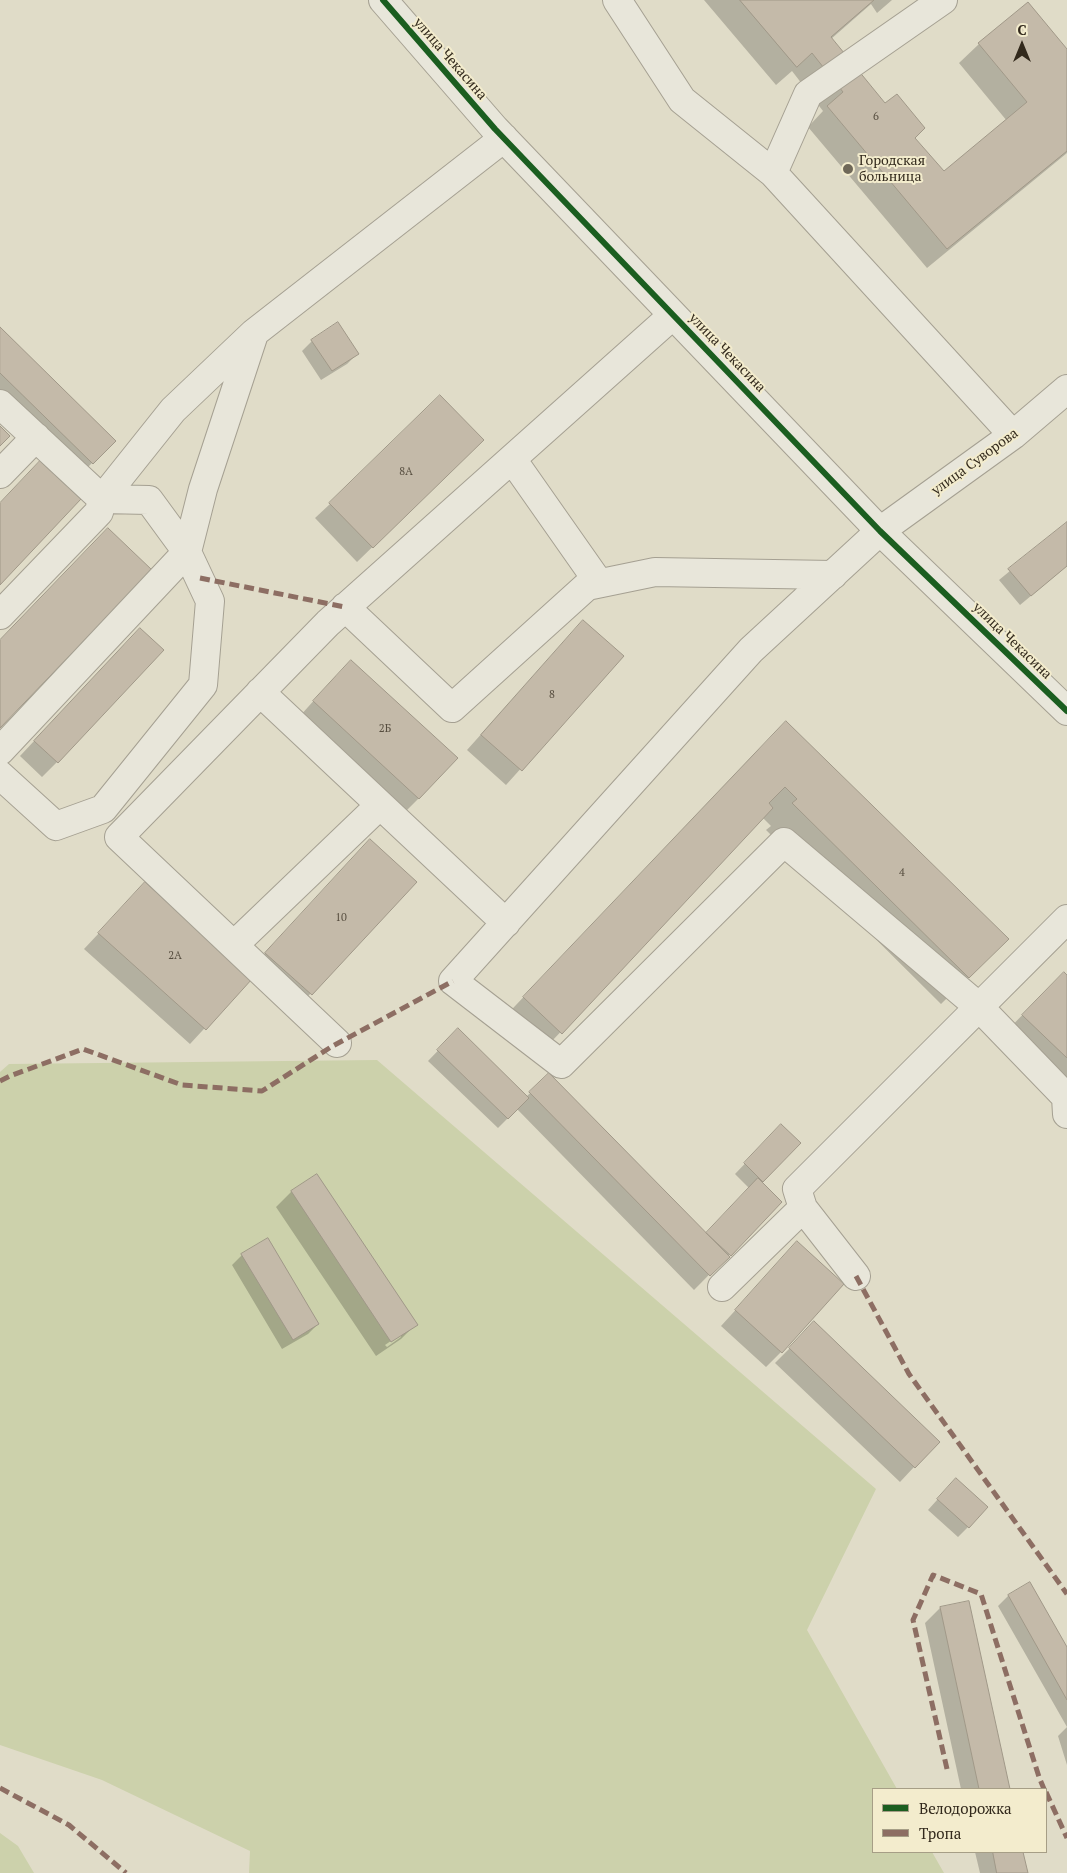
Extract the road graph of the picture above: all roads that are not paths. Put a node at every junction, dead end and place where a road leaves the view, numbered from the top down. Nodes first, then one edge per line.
1 (382, 0) edge
2 (617, 0) edge
3 (943, 0) edge
4 (504, 138) junction
5 (773, 173) junction
6 (673, 315) junction
7 (254, 333) junction
8 (1067, 389) edge
9 (0, 404) edge
10 (1013, 435) junction
11 (36, 437) junction
12 (512, 459) junction
13 (0, 474) edge
14 (102, 499) junction
15 (880, 531) junction
16 (188, 552) junction
17 (833, 575) junction
18 (599, 584) junction
19 (345, 608) junction
20 (0, 615) edge
21 (260, 692) junction
22 (1067, 712) edge
23 (0, 751) edge
24 (0, 776) edge
25 (380, 805) junction
26 (91, 813) junction
27 (119, 837) junction
28 (1067, 919) edge
29 (506, 923) junction
30 (234, 946) junction
31 (979, 1007) junction
32 (337, 1043) dead end
33 (1067, 1114) edge
34 (803, 1208) junction
35 (856, 1276) dead end
36 (722, 1287) dead end

1 - 4 street, улица Чекасина
2 - 5 street
3 - 5 street
4 - 6 street, улица Чекасина
4 - 7 street
5 - 10 street
6 - 12 street
6 - 15 street, улица Чекасина
7 - 14 street
7 - 16 street
8 - 10 street, улица Суворова
9 - 11 street
10 - 15 street, улица Суворова
11 - 13 street
11 - 14 street
12 - 18 street
12 - 19 street
14 - 16 street
14 - 20 street
15 - 17 street, улица Суворова
15 - 22 street, улица Чекасина
16 - 23 street
16 - 26 street
17 - 18 street
17 - 29 street, улица Суворова
18 - 19 street
19 - 21 street
21 - 25 street
21 - 27 street
24 - 26 street
25 - 29 street
25 - 30 street
26 - 27 street
27 - 30 street
28 - 31 street
29 - 31 street, улица Суворова
30 - 32 street
31 - 33 street
31 - 34 street
34 - 35 street
34 - 36 street

